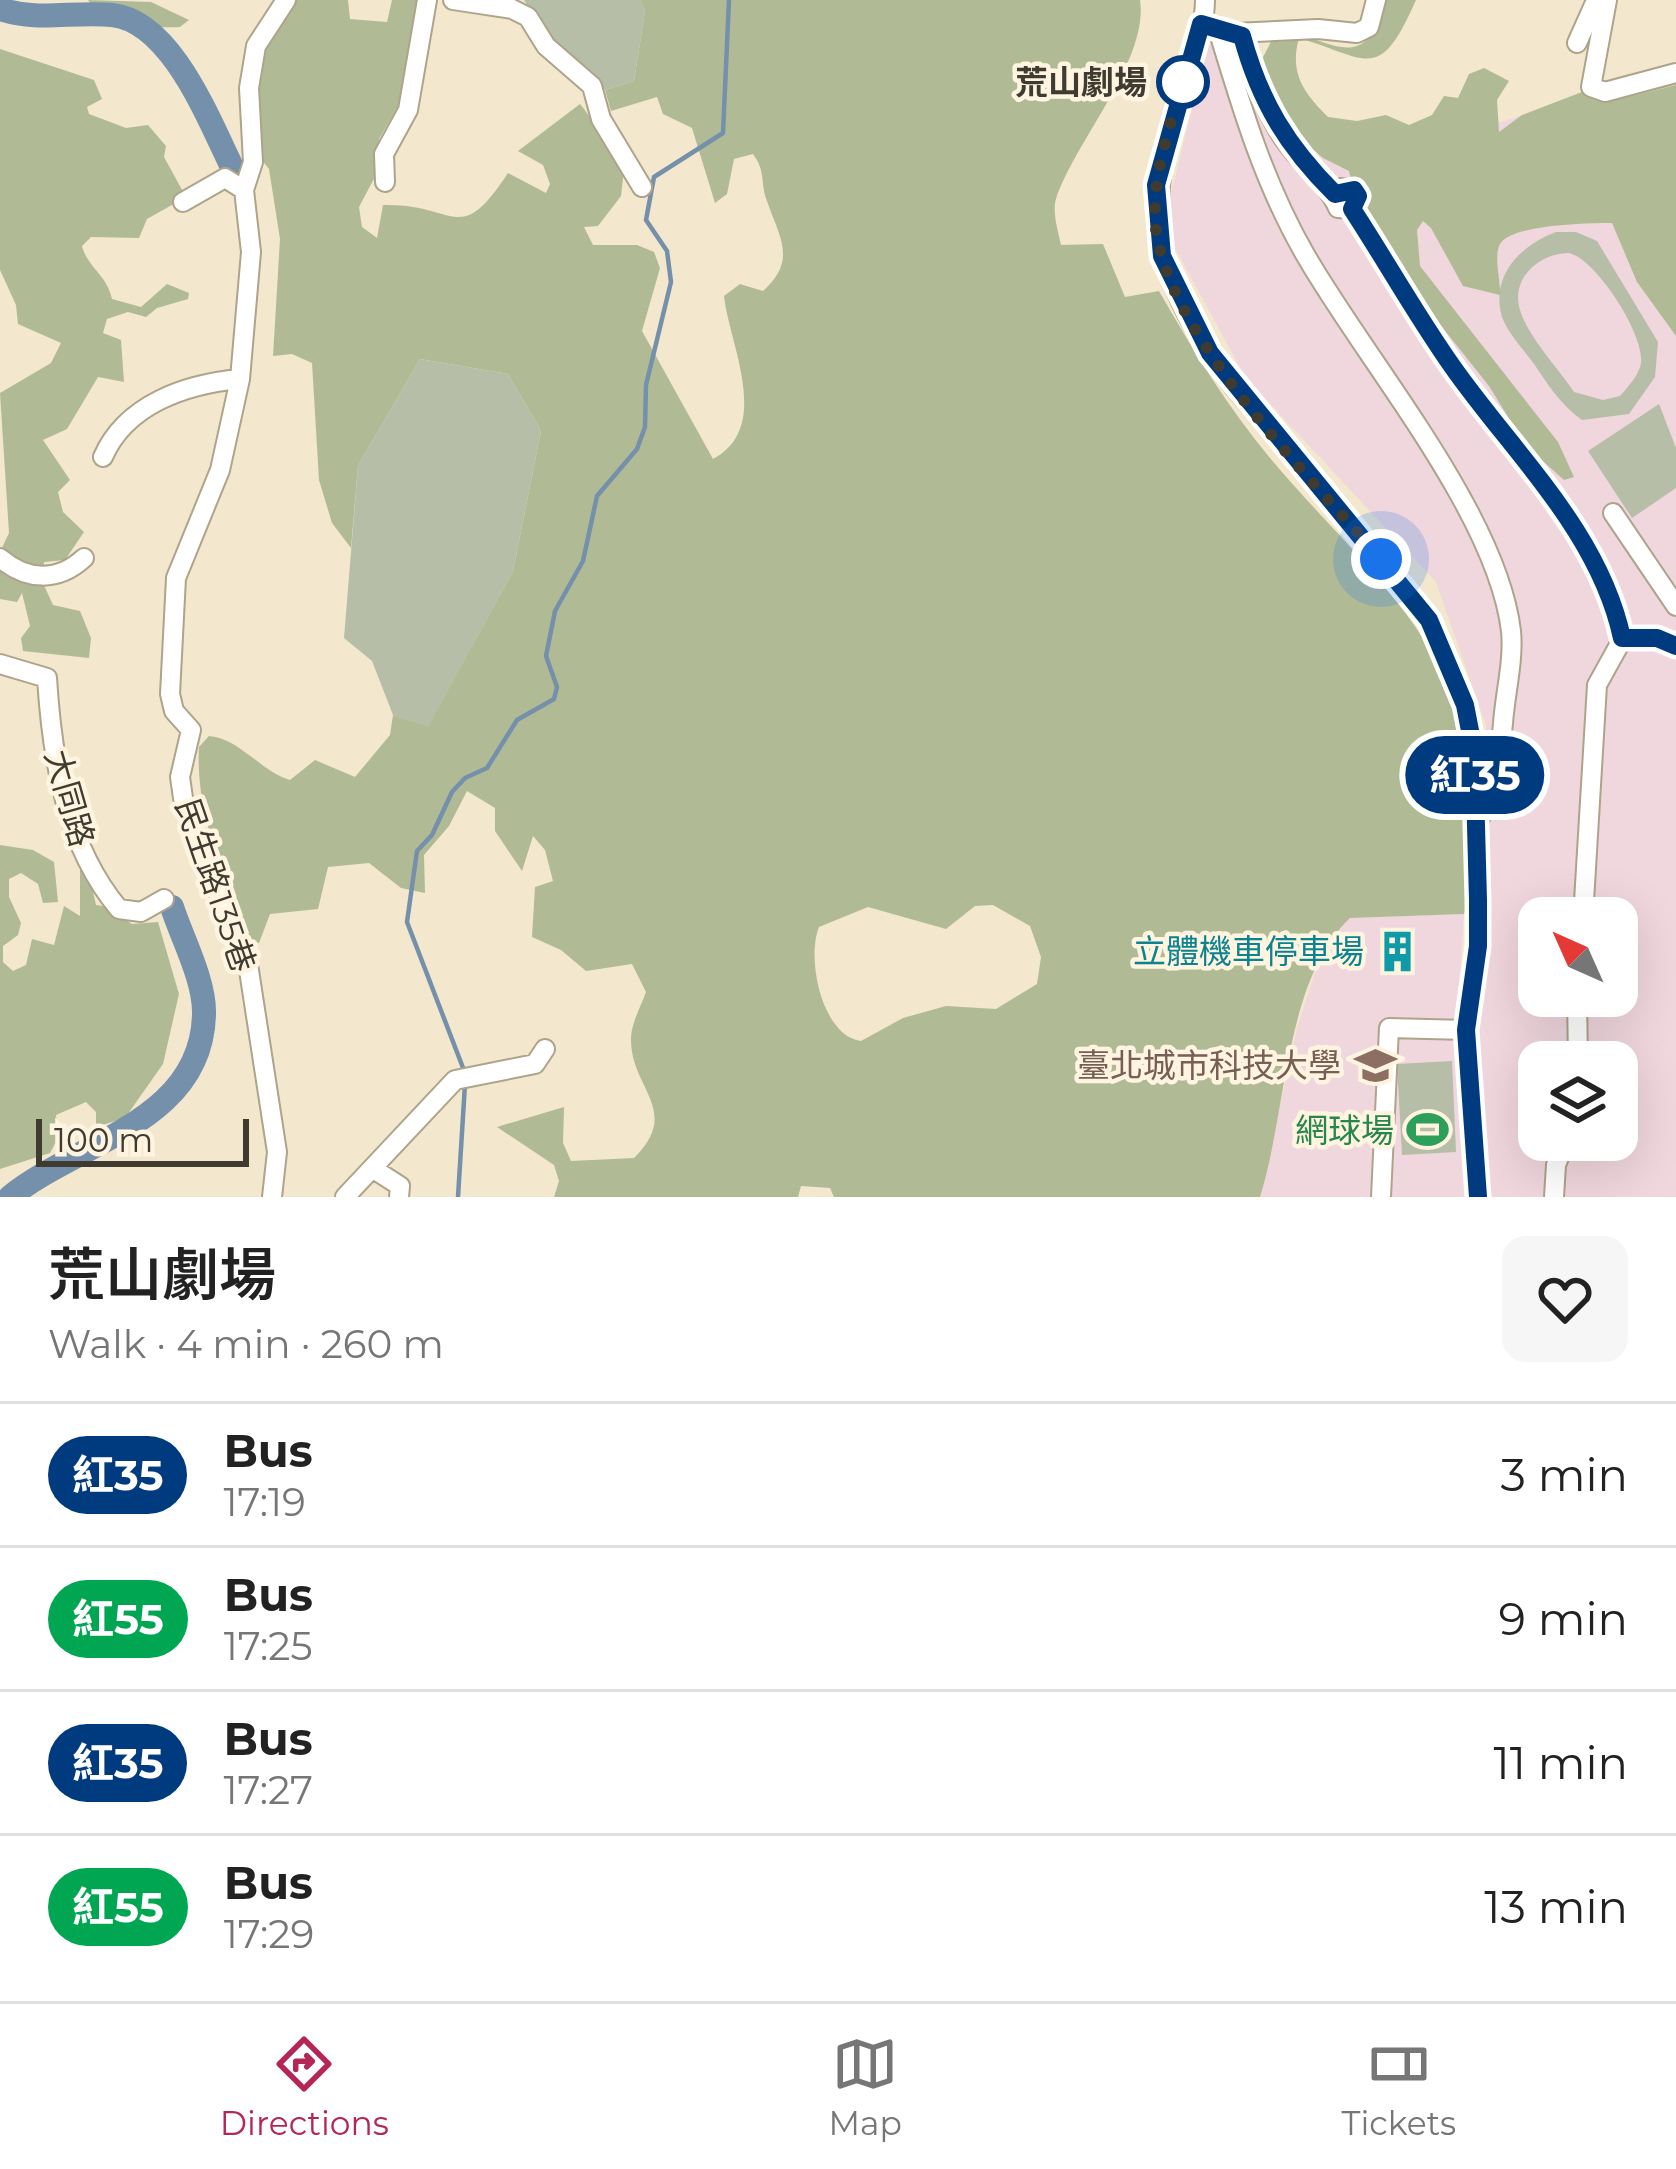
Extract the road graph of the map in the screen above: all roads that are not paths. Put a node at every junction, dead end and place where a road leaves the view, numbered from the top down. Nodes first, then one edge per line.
1 (286, 0) edge
2 (427, 0) edge
3 (453, 0) edge
4 (1205, 0) edge
5 (1376, 0) edge
6 (1605, 0) edge
7 (513, 4) edge
8 (1209, 25) junction
9 (1242, 36) junction
10 (1577, 43) dead end
11 (1676, 73) edge
12 (386, 182) dead end
13 (642, 187) dead end
14 (244, 190) junction
15 (184, 202) dead end
16 (240, 379) junction
17 (104, 458) dead end
18 (1613, 513) dead end
19 (0, 558) edge
20 (84, 558) dead end
21 (1676, 606) edge
22 (1622, 638) junction
23 (1676, 646) edge
24 (0, 664) edge
25 (1475, 823) junction
26 (1584, 897) edge
27 (164, 899) dead end
28 (1466, 1030) junction
29 (545, 1049) dead end
30 (1558, 1161) edge
31 (375, 1170) junction
32 (276, 1196) edge
33 (345, 1197) edge
34 (399, 1197) edge
35 (1381, 1197) edge
36 (1478, 1197) edge
37 (1554, 1197) edge

1 - 14 street, 民生路135巷
2 - 12 street
3 - 7 street
4 - 8 street
5 - 9 street
6 - 10 street
6 - 11 street
7 - 13 street
8 - 9 street
8 - 25 street
8 - 25 street
9 - 22 street
14 - 15 street
14 - 16 street, 民生路135巷
16 - 17 street
16 - 32 street, 民生路135巷
18 - 21 street
19 - 20 street
22 - 23 street
22 - 26 street
24 - 27 street, 大同路
25 - 28 street
28 - 35 street
28 - 36 street
29 - 31 street
30 - 37 street
31 - 33 street
31 - 34 street

